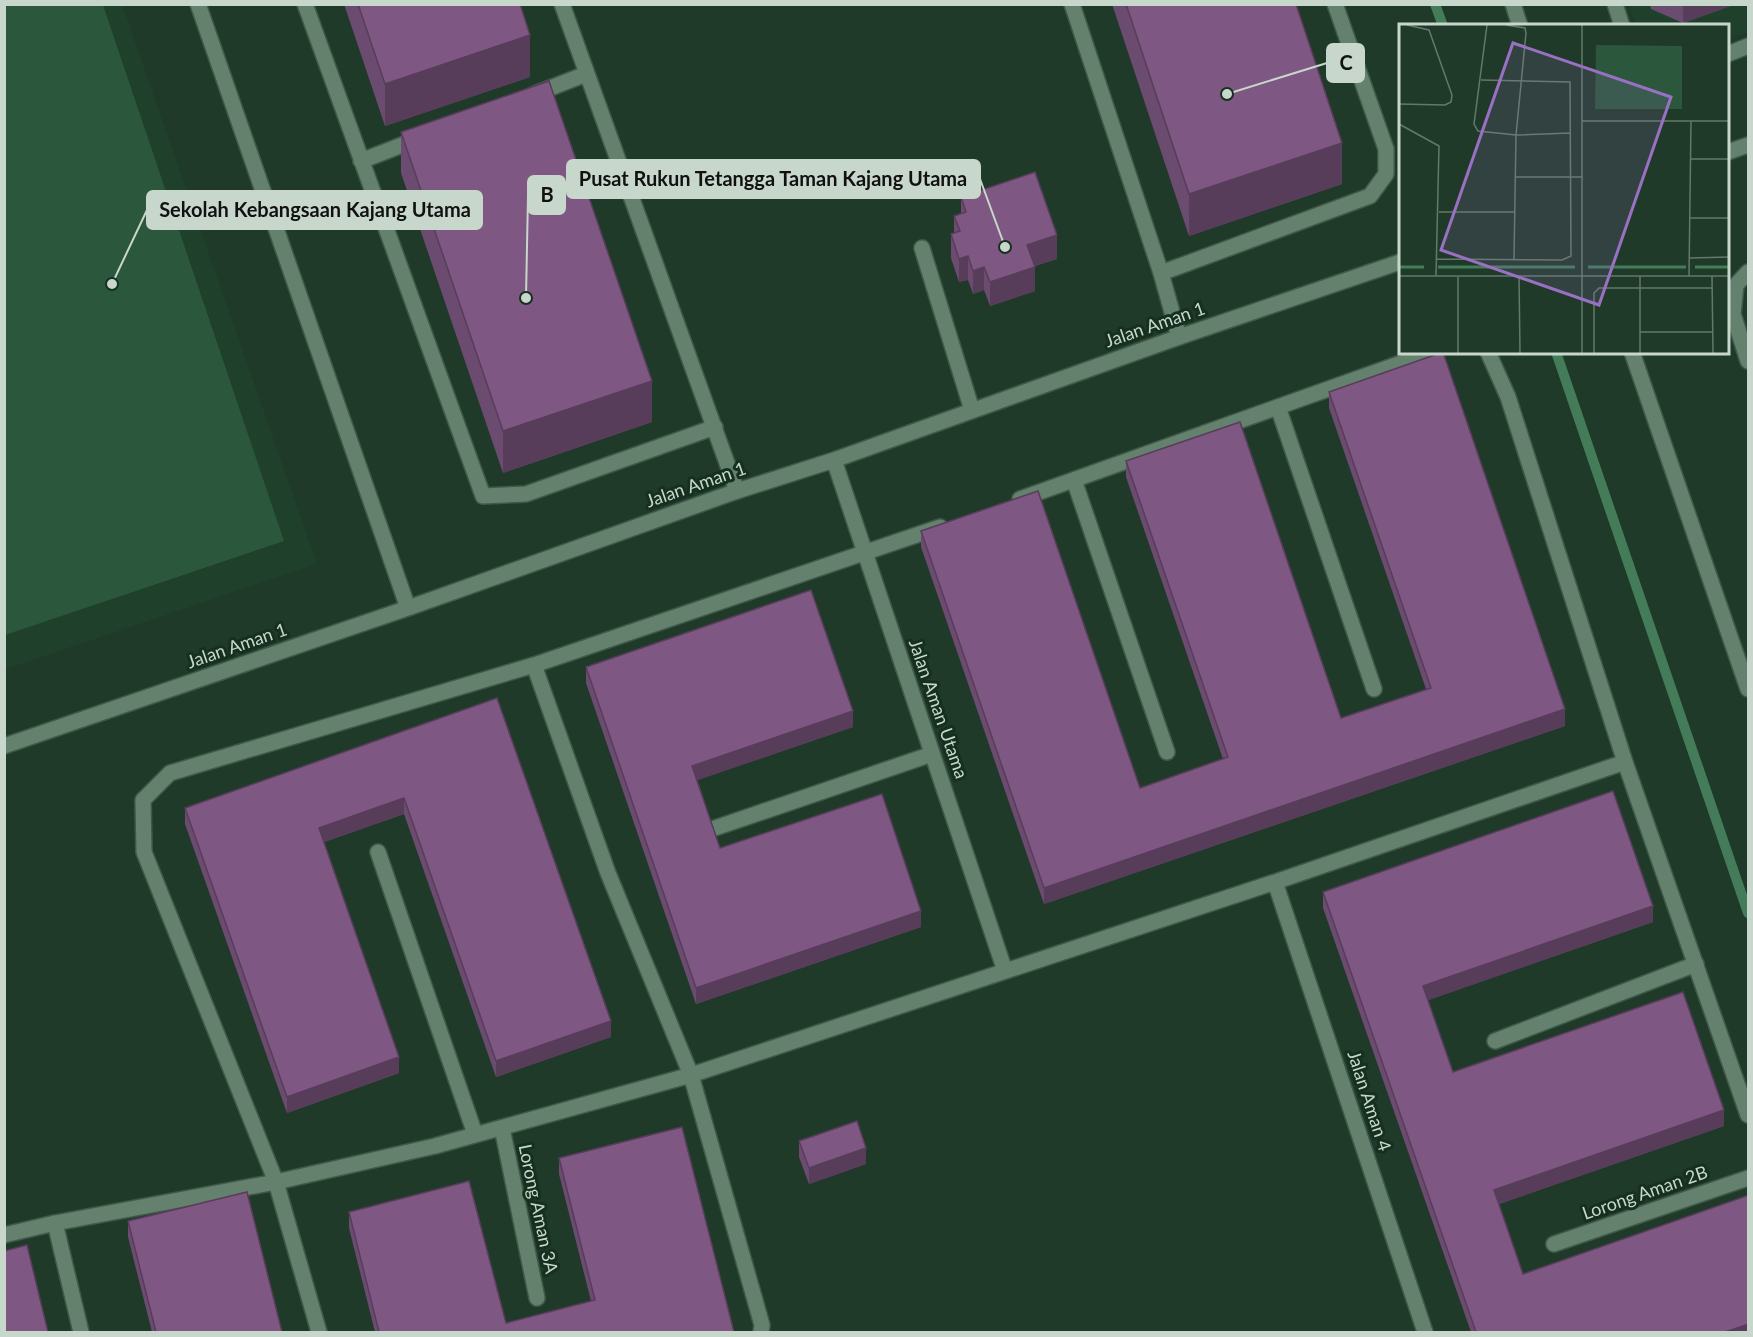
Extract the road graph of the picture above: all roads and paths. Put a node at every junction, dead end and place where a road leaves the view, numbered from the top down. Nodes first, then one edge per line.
1 (198, 4) edge
2 (305, 4) edge
3 (562, 4) edge
4 (1072, 4) edge
5 (1335, 4) edge
6 (1513, 4) edge
7 (1615, 4) edge
8 (1520, 24) edge
9 (1621, 24) edge
10 (1749, 46) edge
11 (1729, 54) edge
12 (586, 74) junction
13 (522, 99) edge
14 (436, 132) edge
15 (1749, 145) edge
16 (1729, 152) edge
17 (361, 161) junction
18 (922, 248) dead end
19 (1399, 263) edge
20 (1749, 272) edge
21 (1161, 273) junction
22 (1179, 337) junction
23 (1426, 354) edge
24 (1489, 354) edge
25 (1633, 354) edge
26 (1749, 361) edge
27 (1278, 407) junction
28 (972, 410) junction
29 (715, 427) junction
30 (834, 460) junction
31 (1074, 480) junction
32 (737, 491) junction
33 (1008, 503) edge
34 (953, 522) edge
35 (865, 553) junction
36 (408, 608) junction
37 (534, 666) junction
38 (1748, 686) edge
39 (1374, 689) dead end
40 (4, 746) edge
41 (1167, 752) dead end
42 (932, 754) junction
43 (1625, 762) junction
44 (715, 828) edge
45 (378, 852) dead end
46 (1275, 882) junction
47 (1696, 964) junction
48 (1005, 971) junction
49 (1495, 1041) dead end
50 (691, 1075) junction
51 (1749, 1115) edge
52 (502, 1128) junction
53 (475, 1134) junction
54 (1749, 1179) edge
55 (276, 1182) junction
56 (55, 1223) junction
57 (4, 1235) edge
58 (1554, 1244) dead end
59 (537, 1298) dead end
60 (81, 1332) edge
61 (319, 1332) edge
62 (762, 1332) edge
63 (1425, 1332) edge

1 - 36 street
2 - 17 street
3 - 12 street
4 - 21 street
5 - 21 street
6 - 8 street
7 - 9 street
10 - 11 street
12 - 13 street
12 - 29 street
14 - 17 street
15 - 16 street
17 - 29 street
18 - 28 street
19 - 22 street, Jalan Aman 1
20 - 26 street
21 - 22 street
22 - 28 street, Jalan Aman 1
23 - 27 street
24 - 43 street
25 - 38 street
27 - 31 street
27 - 39 street
28 - 30 street, Jalan Aman 1
29 - 32 street
30 - 32 street, Jalan Aman 1
30 - 35 street, Jalan Aman Utama
31 - 33 street
31 - 41 street
32 - 36 street, Jalan Aman 1
34 - 35 street
35 - 37 street
35 - 42 street, Jalan Aman Utama
36 - 40 street, Jalan Aman 1
37 - 50 street
37 - 55 street
42 - 44 street
42 - 48 street, Jalan Aman Utama
43 - 46 street
43 - 47 street
45 - 53 street
46 - 48 street
46 - 63 street, Jalan Aman 4
47 - 49 street
47 - 51 street
48 - 50 street
50 - 52 street
50 - 62 street
52 - 53 street
52 - 59 street, Lorong Aman 3A
53 - 55 street
54 - 58 street, Lorong Aman 2B
55 - 56 street
55 - 61 street
56 - 57 street
56 - 60 street

